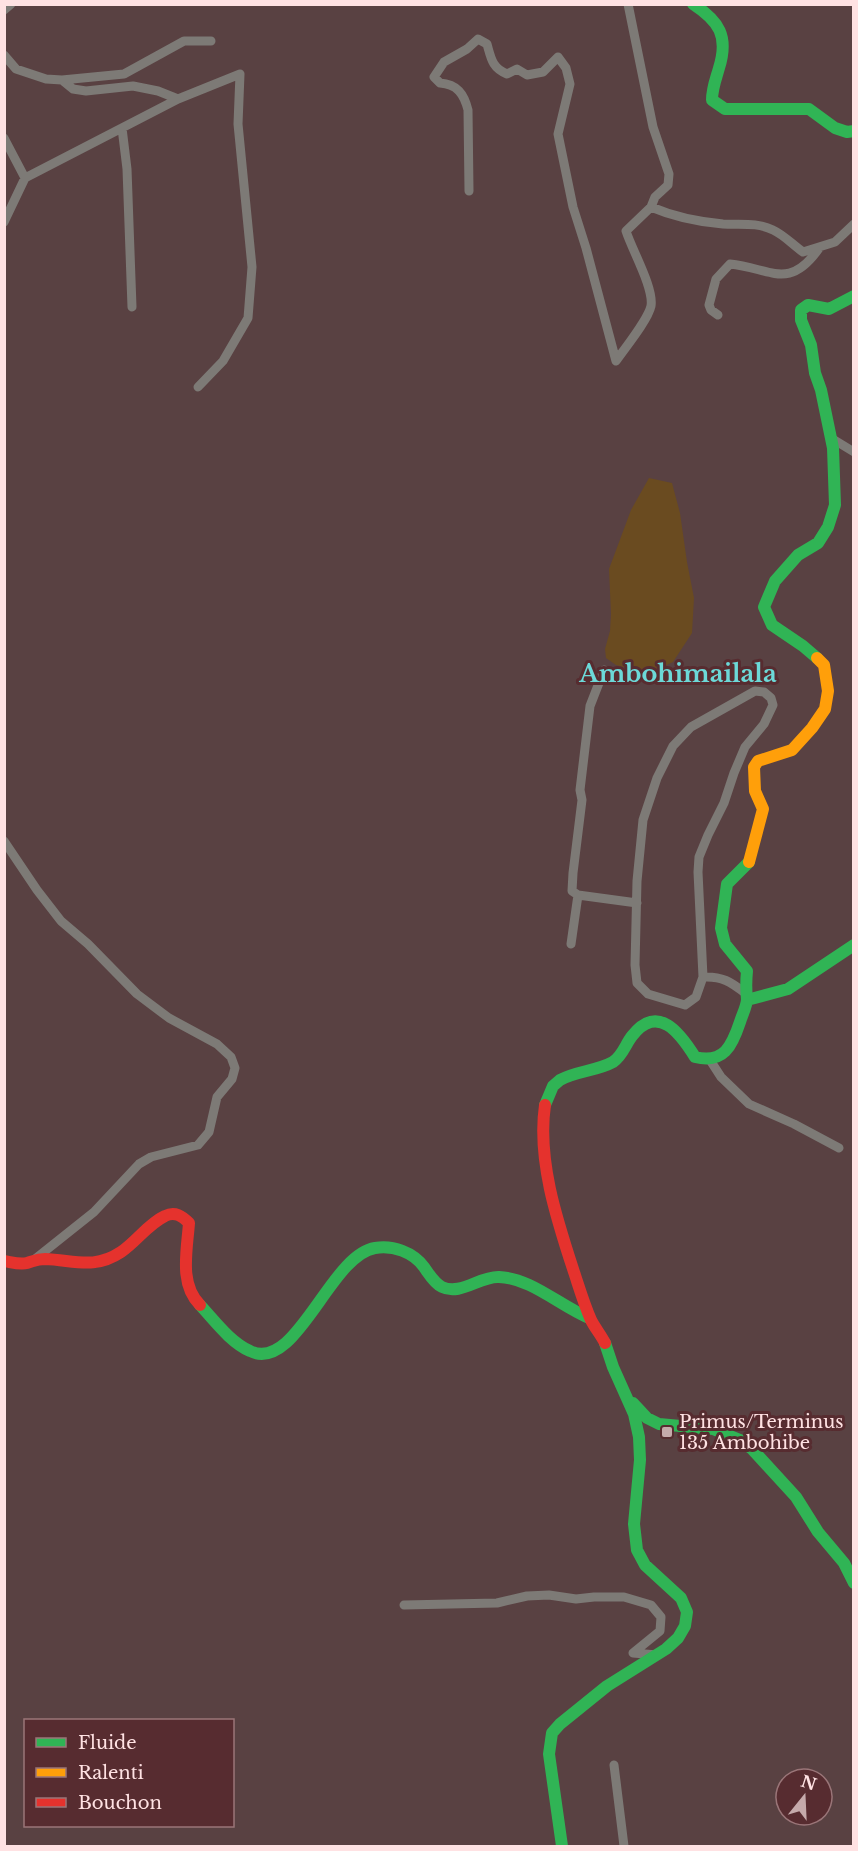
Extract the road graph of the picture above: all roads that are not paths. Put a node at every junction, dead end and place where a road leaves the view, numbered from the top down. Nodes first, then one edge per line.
1 (11, 4) edge
2 (628, 4) edge
3 (693, 4) edge
4 (4, 10) edge
5 (211, 41) dead end
6 (4, 55) edge
7 (62, 80) junction
8 (178, 99) junction
9 (122, 128) junction
10 (854, 131) edge
11 (4, 138) edge
12 (25, 178) junction
13 (469, 192) dead end
14 (651, 207) junction
15 (4, 222) edge
16 (854, 224) edge
17 (820, 247) junction
18 (854, 296) edge
19 (132, 307) dead end
20 (718, 315) dead end
21 (198, 387) dead end
22 (831, 438) junction
23 (854, 452) edge
24 (604, 670) dead end
25 (4, 841) edge
26 (578, 895) junction
27 (637, 903) junction
28 (571, 944) dead end
29 (854, 945) edge
30 (703, 977) junction
31 (746, 997) junction
32 (710, 1060) junction
33 (839, 1148) dead end
34 (35, 1259) junction
35 (4, 1262) edge
36 (589, 1317) junction
37 (628, 1398) junction
38 (854, 1583) edge
39 (404, 1605) dead end
40 (657, 1655) junction
41 (614, 1765) dead end
42 (562, 1846) edge
43 (624, 1846) edge

1 - 4 street
2 - 14 street
3 - 10 street
5 - 7 street
6 - 7 street
7 - 8 street
8 - 9 street
8 - 21 street
9 - 12 street
9 - 19 street
11 - 12 street
12 - 15 street
13 - 14 street
14 - 17 street
16 - 17 street
17 - 20 street
18 - 22 street
22 - 23 street
22 - 31 street
24 - 26 street
25 - 34 street
26 - 27 street
26 - 28 street
27 - 30 street
27 - 30 street
29 - 31 street
30 - 31 street
31 - 32 street
32 - 33 street
32 - 36 street
34 - 35 street
34 - 36 street
36 - 37 street
37 - 38 street
37 - 40 street
39 - 40 street
40 - 42 street
41 - 43 street

